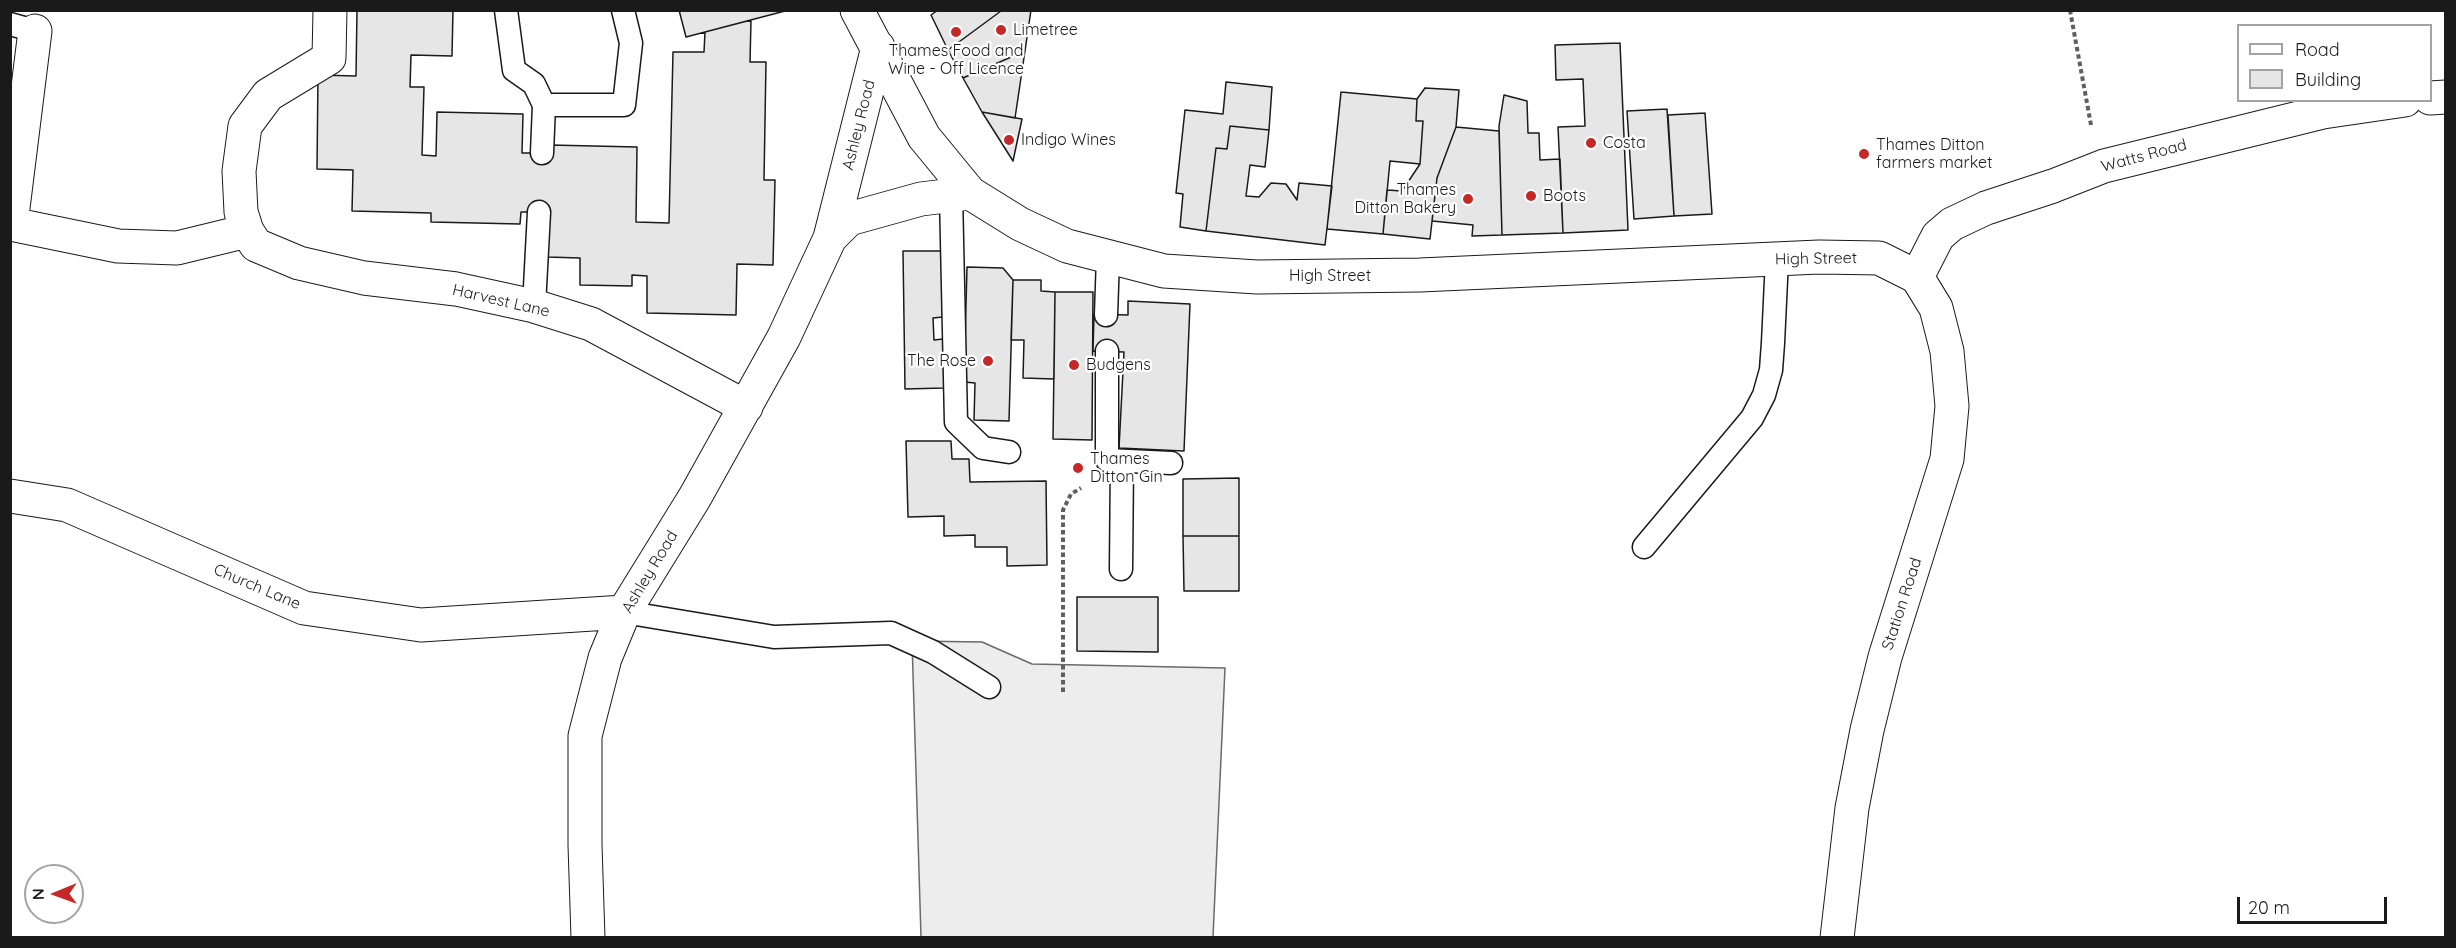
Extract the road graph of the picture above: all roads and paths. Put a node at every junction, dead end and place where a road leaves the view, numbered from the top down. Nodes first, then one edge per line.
1 (330, 10) edge
2 (506, 10) edge
3 (623, 10) edge
4 (857, 10) edge
5 (2070, 10) edge
6 (23, 27) edge
7 (878, 47) junction
8 (2392, 102) edge
9 (544, 105) junction
10 (542, 153) dead end
11 (2104, 166) junction
12 (961, 194) junction
13 (539, 212) dead end
14 (11, 224) edge
15 (247, 231) junction
16 (830, 238) junction
17 (1108, 257) junction
18 (1777, 259) junction
19 (1917, 277) junction
20 (534, 306) junction
21 (1106, 315) dead end
22 (1107, 351) dead end
23 (746, 406) junction
24 (1009, 452) dead end
25 (1114, 460) junction
26 (1171, 463) dead end
27 (10, 496) edge
28 (1644, 547) dead end
29 (1121, 569) dead end
30 (624, 612) junction
31 (989, 687) dead end
32 (1063, 692) dead end
33 (588, 938) edge
34 (1837, 938) edge

1 - 15 street
2 - 9 lane
3 - 9 lane
4 - 7 street, High Street
5 - 11 path
6 - 14 street
7 - 12 street, High Street
7 - 16 street, Ashley Road
8 - 11 street, Watts Road
9 - 10 lane
11 - 19 street, Watts Road
12 - 16 street, Ashley Road
12 - 17 street, High Street
12 - 24 lane
13 - 20 lane
14 - 15 street
15 - 20 street, Harvest Lane
16 - 23 street, Ashley Road
17 - 18 street, High Street
17 - 21 lane
18 - 19 street, High Street
18 - 28 lane
19 - 34 street, Station Road
20 - 23 street, Harvest Lane
22 - 25 lane
23 - 30 street, Ashley Road
25 - 26 lane
25 - 29 lane
25 - 32 path
27 - 30 street, Church Lane
30 - 31 lane
30 - 33 street, Ashley Road

